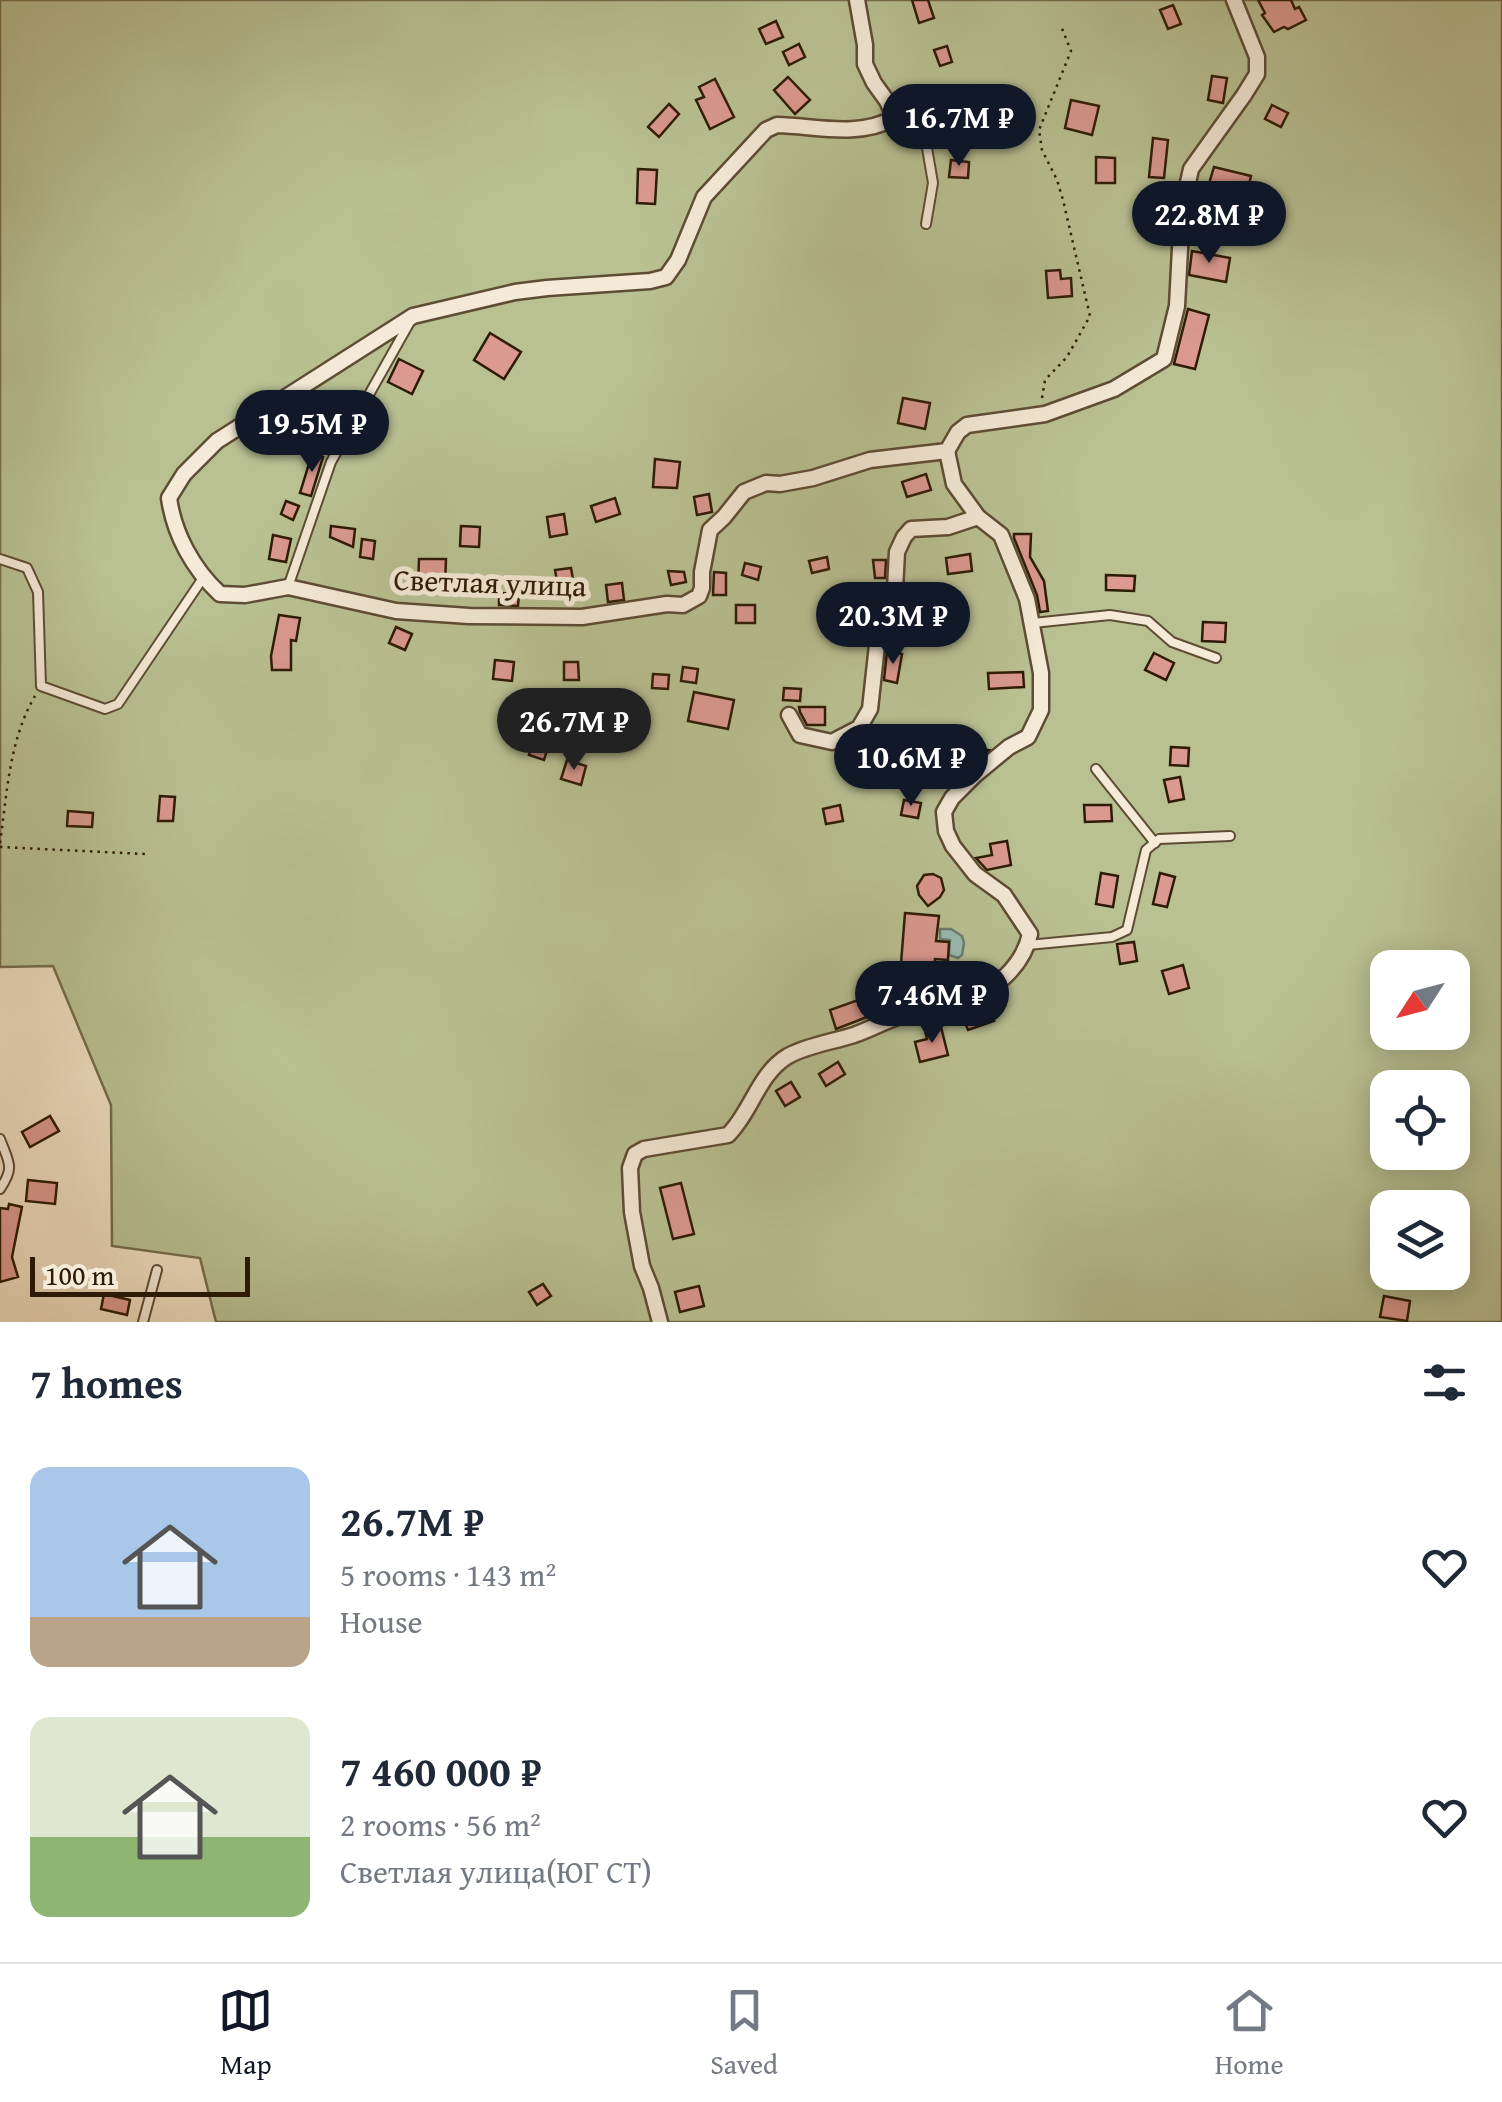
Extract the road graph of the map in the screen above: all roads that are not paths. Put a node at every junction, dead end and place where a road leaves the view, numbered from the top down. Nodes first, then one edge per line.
1 (857, 0) edge
2 (1234, 0) edge
3 (894, 118) junction
4 (926, 224) dead end
5 (413, 316) junction
6 (947, 452) junction
7 (978, 517) junction
8 (0, 559) edge
9 (203, 578) junction
10 (288, 587) junction
11 (1032, 623) junction
12 (1216, 658) dead end
13 (789, 715) dead end
14 (1096, 768) dead end
15 (1230, 836) dead end
16 (1155, 843) junction
17 (1028, 944) junction
18 (0, 1139) edge
19 (0, 1189) edge
20 (157, 1270) dead end
21 (143, 1322) edge
22 (660, 1322) edge

1 - 3 street
2 - 6 street
3 - 4 lane
3 - 5 street
5 - 9 street
5 - 10 lane
6 - 7 street
6 - 10 street, Светлая улица
7 - 11 street
7 - 13 street
8 - 9 lane
9 - 10 street, Светлая улица
11 - 12 lane
11 - 17 street
14 - 16 lane
15 - 16 lane
16 - 17 lane
17 - 22 street
18 - 19 lane
20 - 21 lane

